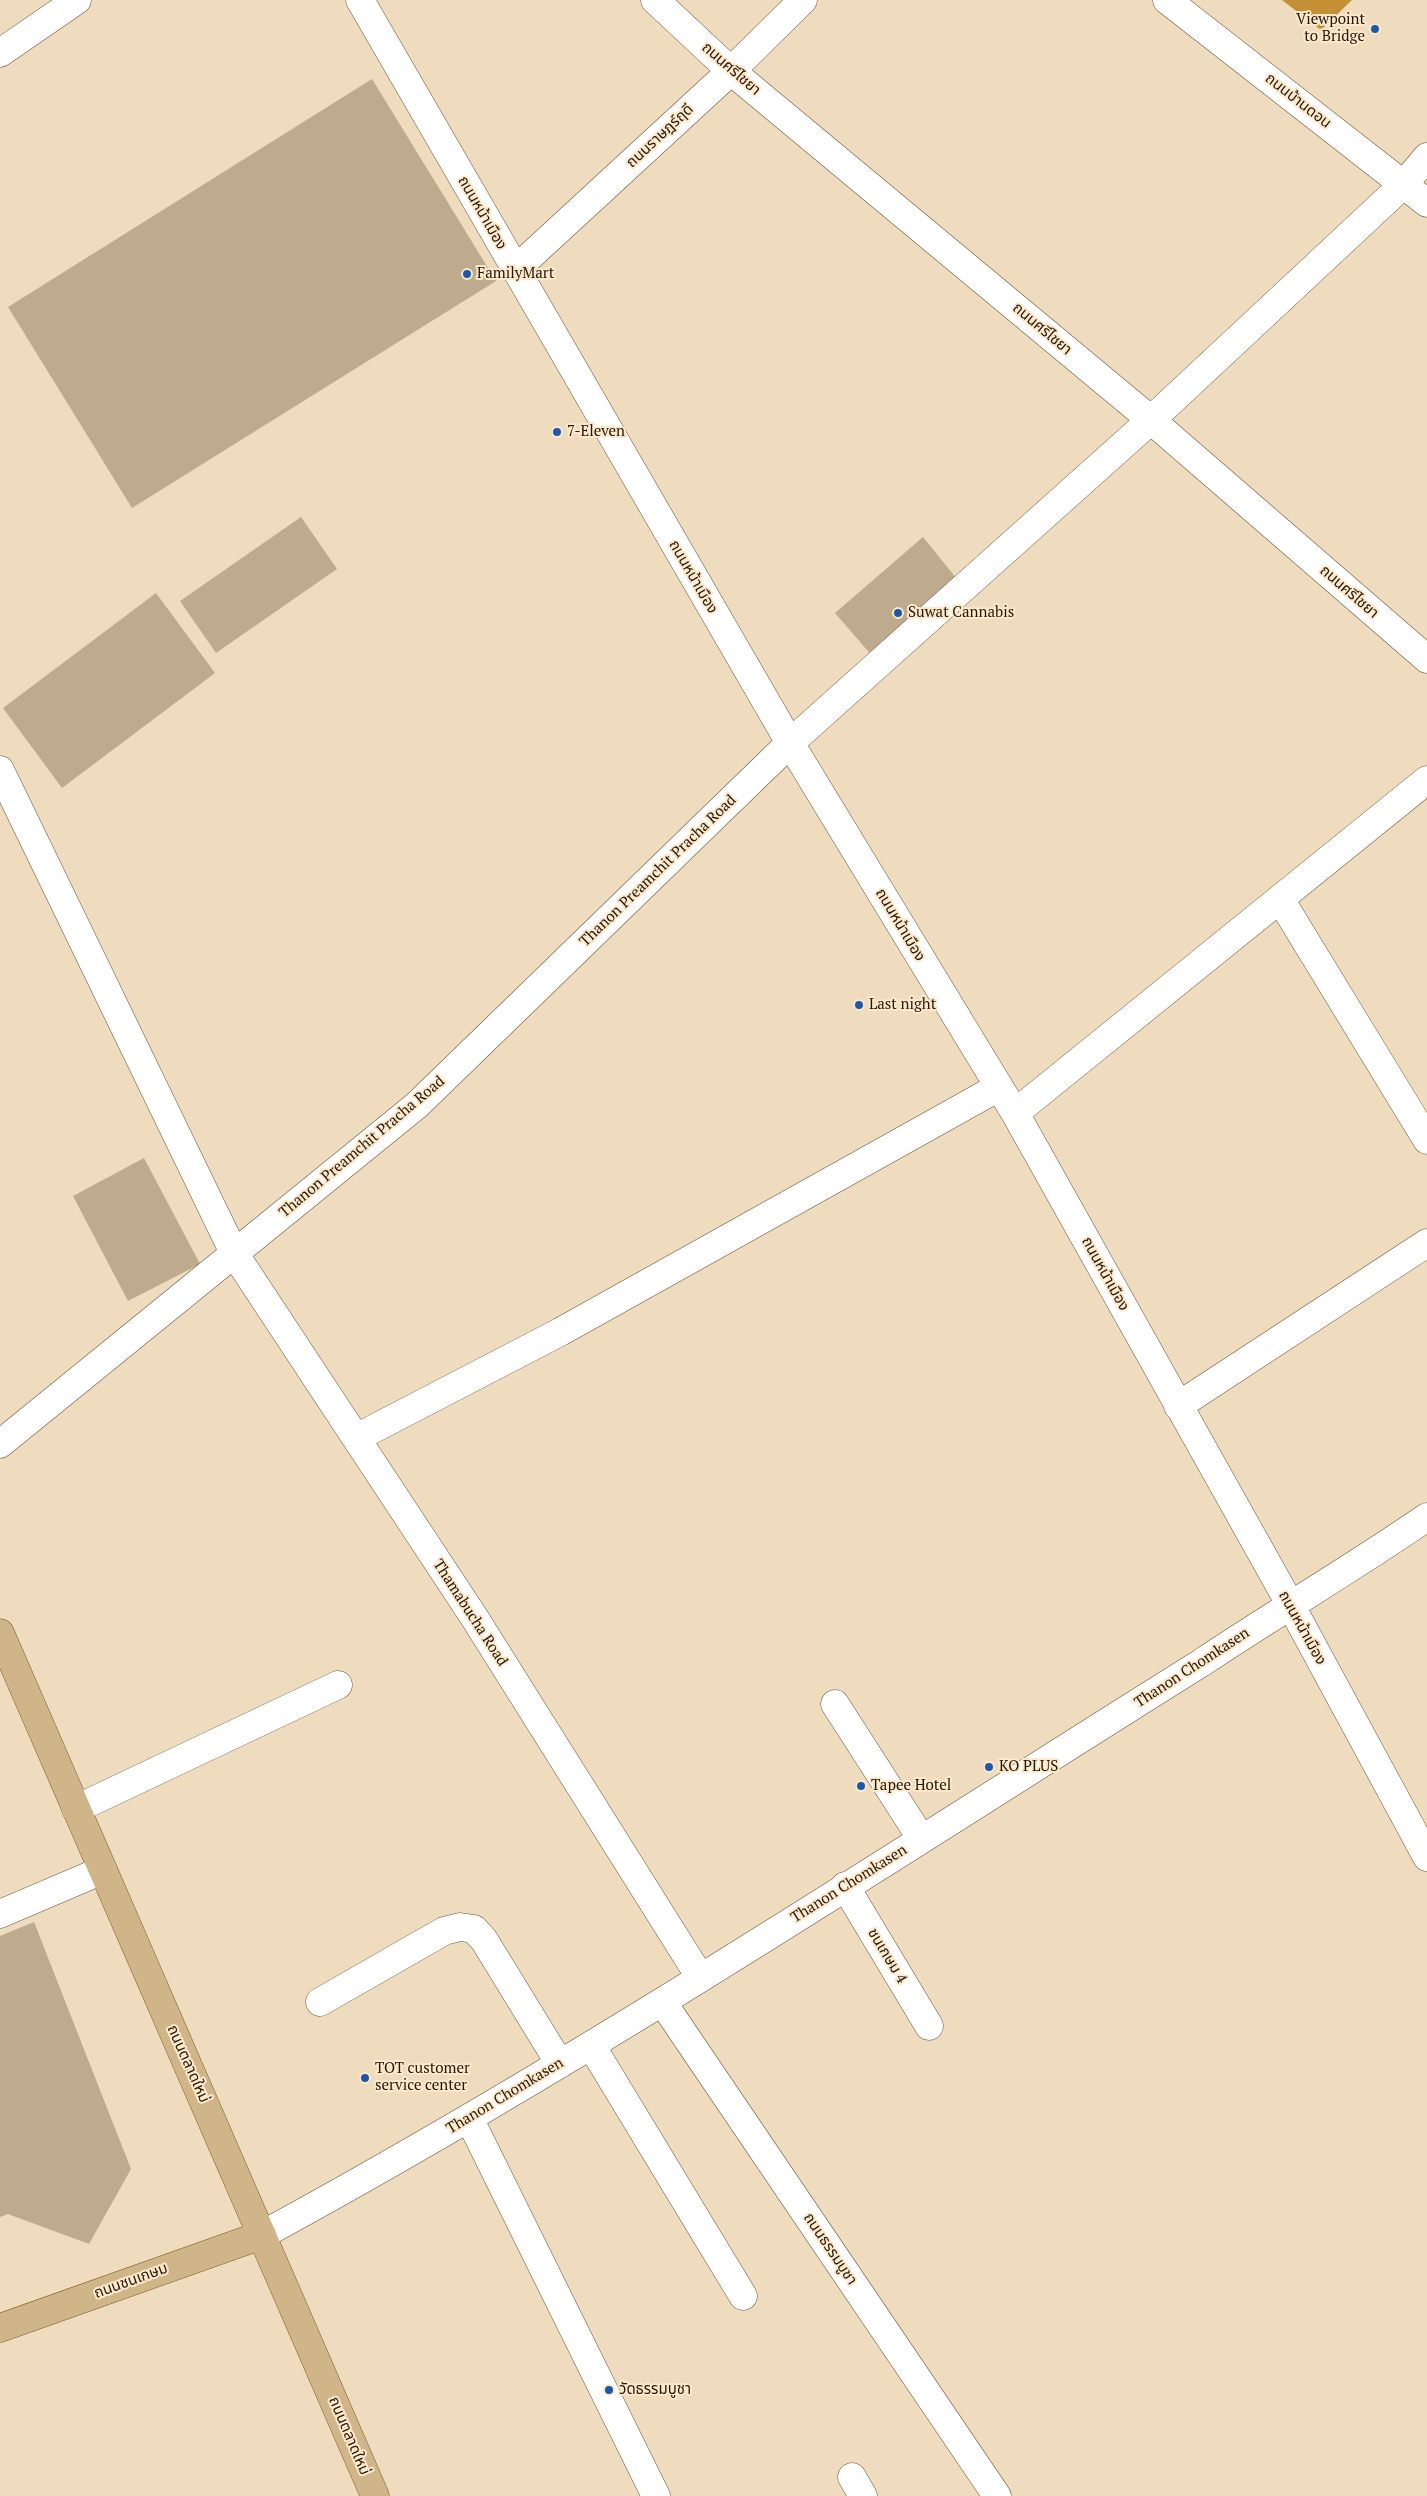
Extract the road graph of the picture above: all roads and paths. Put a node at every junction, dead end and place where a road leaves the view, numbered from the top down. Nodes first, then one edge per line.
1 (77, 0) edge
2 (360, 0) edge
3 (655, 0) edge
4 (802, 0) edge
5 (1167, 0) edge
6 (0, 53) edge
7 (732, 71) junction
8 (1427, 157) edge
9 (1404, 184) junction
10 (1427, 204) edge
11 (515, 270) junction
12 (1151, 420) junction
13 (1427, 659) edge
14 (790, 743) junction
15 (0, 770) edge
16 (1427, 780) edge
17 (1280, 899) junction
18 (1000, 1087) junction
19 (1015, 1113) junction
20 (1427, 1140) edge
21 (1427, 1243) edge
22 (234, 1253) junction
23 (1178, 1406) junction
24 (356, 1438) junction
25 (0, 1444) edge
26 (1427, 1517) edge
27 (1290, 1604) junction
28 (0, 1633) edge
29 (338, 1685) dead end
30 (835, 1704) dead end
31 (76, 1809) junction
32 (921, 1838) junction
33 (1427, 1857) edge
34 (103, 1870) junction
35 (845, 1886) junction
36 (0, 1914) edge
37 (700, 1977) junction
38 (320, 2002) dead end
39 (663, 2003) junction
40 (929, 2026) dead end
41 (590, 2045) junction
42 (560, 2064) junction
43 (469, 2118) junction
44 (262, 2235) junction
45 (743, 2296) dead end
46 (0, 2328) edge
47 (375, 2496) edge
48 (656, 2496) edge
49 (997, 2496) edge

1 - 6 street
2 - 11 street, ถนนหน้าเมือง
3 - 7 street, ถนนศรีไชยา
4 - 7 street, ถนนราษฎร์ฤดี
5 - 9 street, ถนนบ้านดอน
7 - 11 street, ถนนราษฎร์ฤดี
7 - 12 street, ถนนศรีไชยา
8 - 9 street, Thanon Preamchit Pracha Road
9 - 10 street, ถนนบ้านดอน
9 - 12 street, Thanon Preamchit Pracha Road
11 - 14 street, ถนนหน้าเมือง
12 - 13 street, ถนนศรีไชยา
12 - 14 street, Thanon Preamchit Pracha Road
14 - 18 street, ถนนหน้าเมือง
14 - 22 street, Thanon Preamchit Pracha Road
15 - 22 street, Thamabucha Road
16 - 17 street
17 - 19 street
17 - 20 street
18 - 19 street, ถนนหน้าเมือง
18 - 24 street
19 - 23 street, ถนนหน้าเมือง
21 - 23 street
22 - 24 street, Thamabucha Road
22 - 25 street, Thanon Preamchit Pracha Road
23 - 27 street, ถนนหน้าเมือง
24 - 37 street, Thamabucha Road
26 - 27 street, Thanon Chomkasen
27 - 32 street, Thanon Chomkasen
27 - 33 street, ถนนหน้าเมือง
28 - 31 main road, ถนนตลาดใหม่
29 - 31 street
30 - 32 street
31 - 34 main road, ถนนตลาดใหม่
32 - 35 street, Thanon Chomkasen
34 - 36 street
34 - 44 main road, ถนนตลาดใหม่
35 - 37 street, Thanon Chomkasen
35 - 40 street, ชนเกษม 4
37 - 39 street, Thanon Chomkasen
38 - 42 street
39 - 41 street, Thanon Chomkasen
39 - 49 street, ถนนธรรมบูชา
41 - 42 street, Thanon Chomkasen
41 - 45 street
42 - 43 street, Thanon Chomkasen
43 - 44 street, Thanon Chomkasen
43 - 48 street
44 - 46 main road, ถนนชนเกษม
44 - 47 main road, ถนนตลาดใหม่

